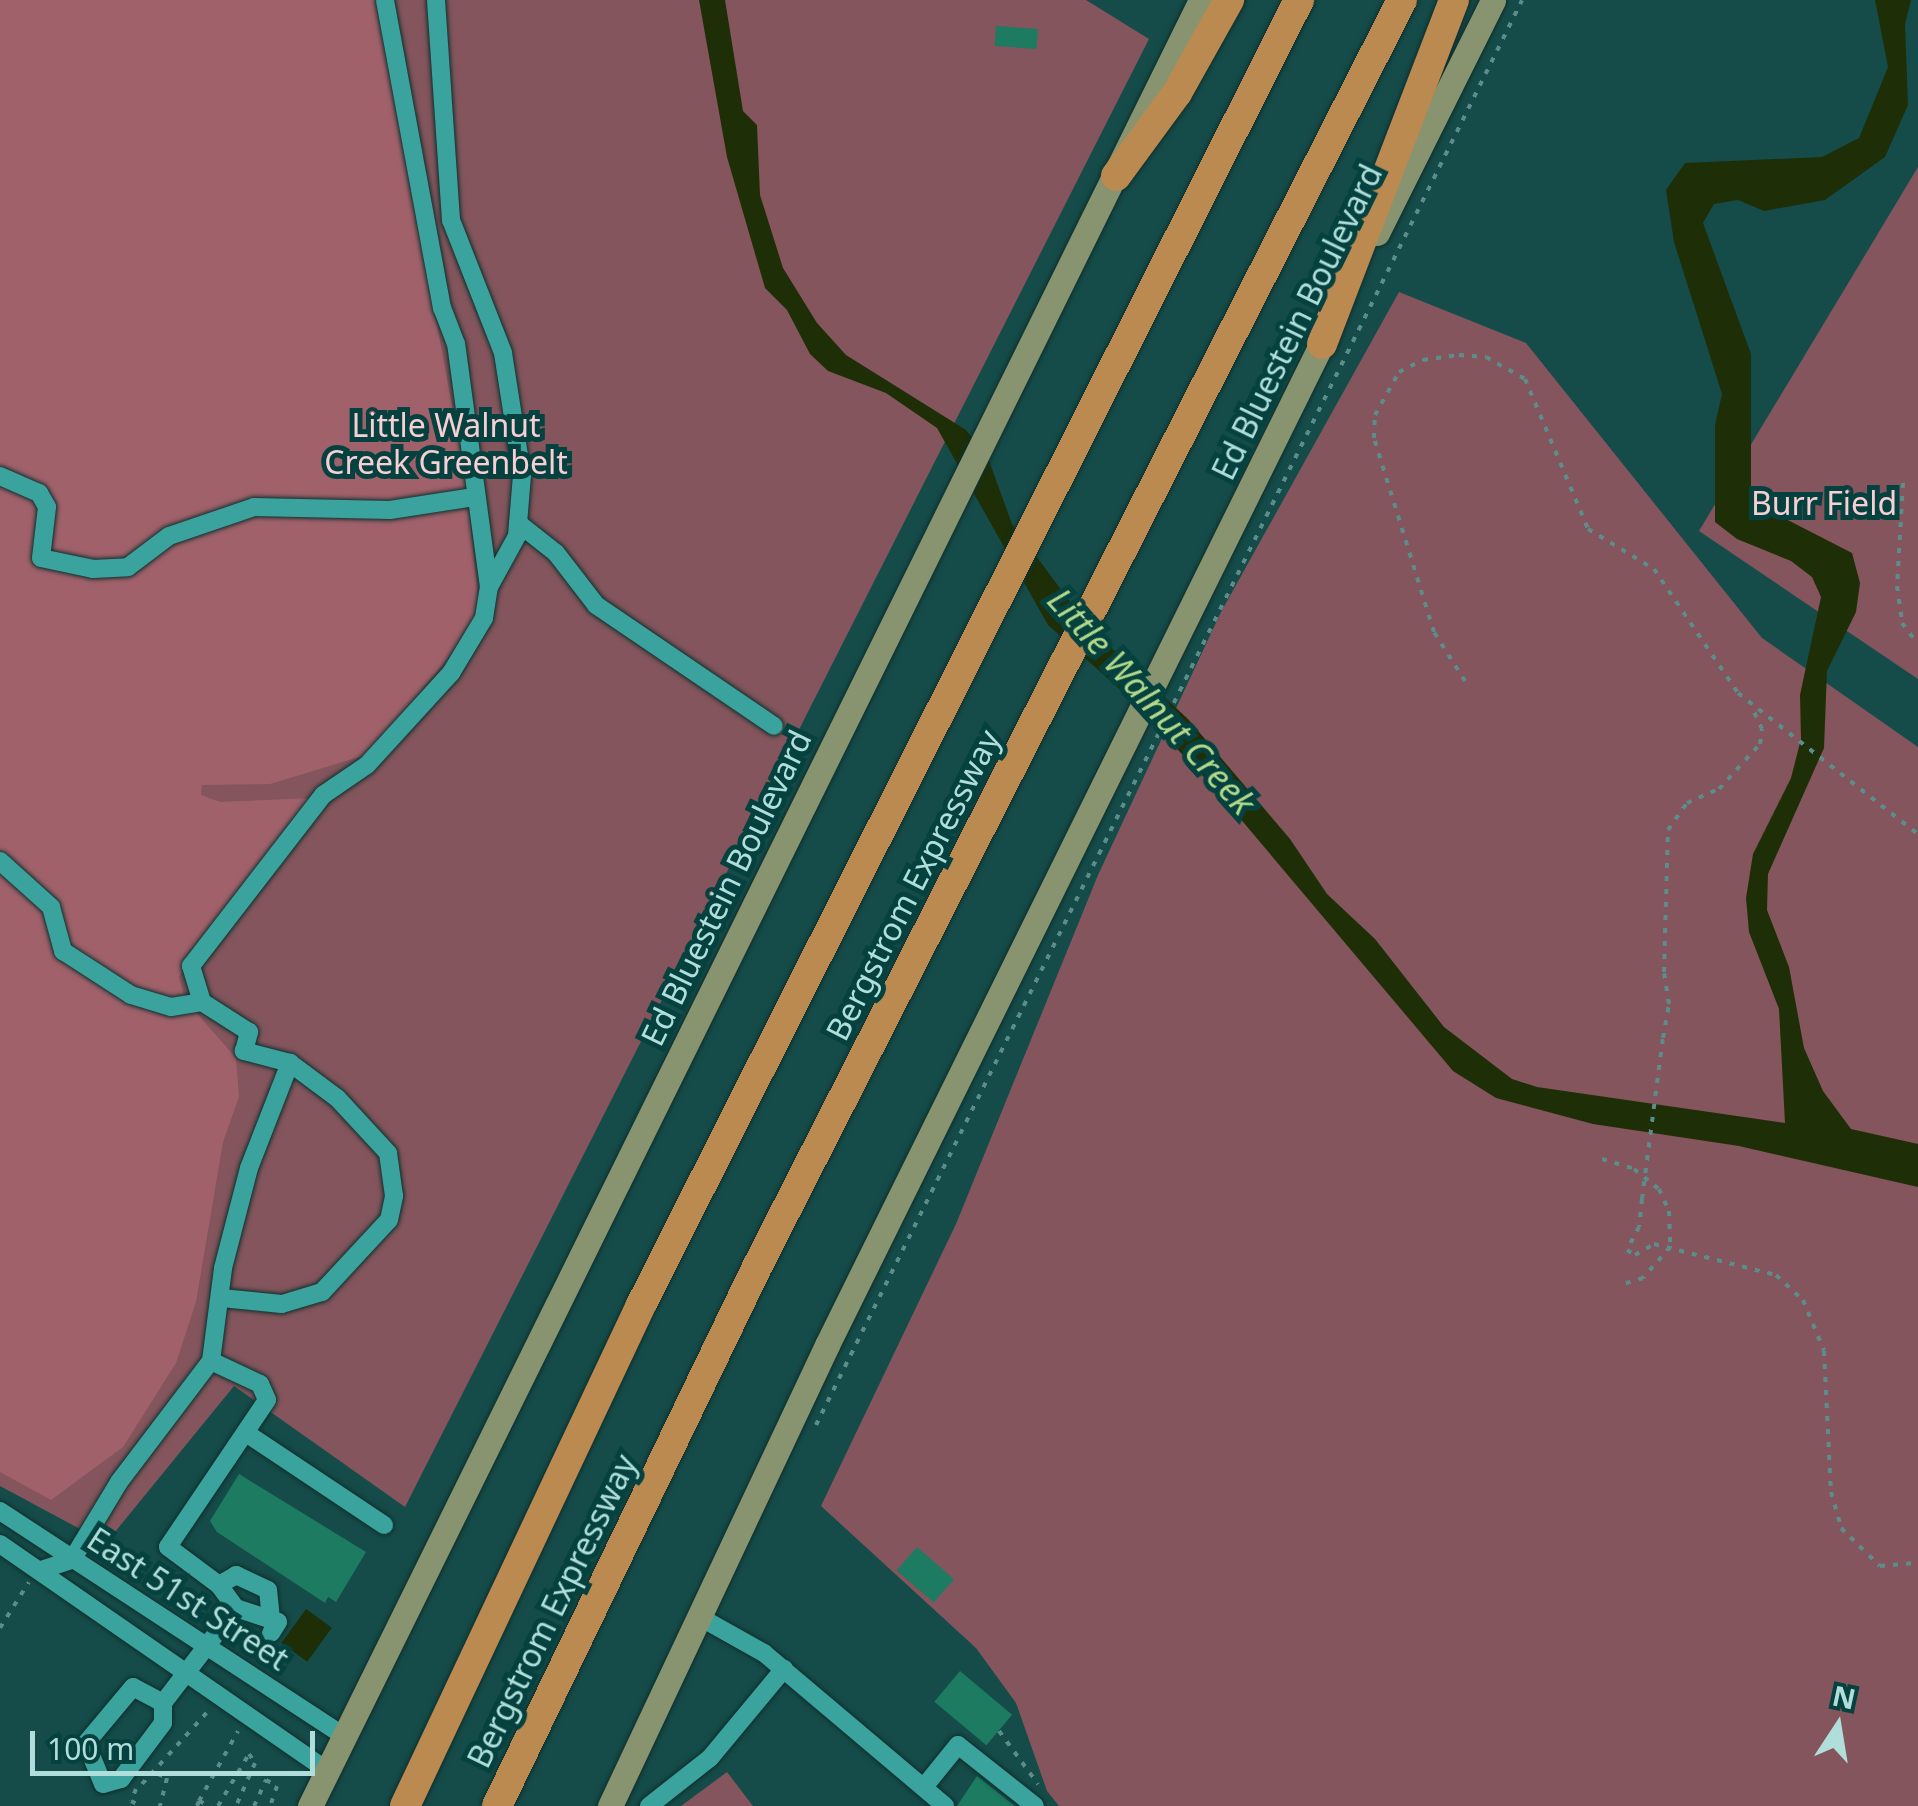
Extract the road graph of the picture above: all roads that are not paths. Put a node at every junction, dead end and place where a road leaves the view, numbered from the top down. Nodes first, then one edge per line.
1 (384, 0) edge
2 (436, 0) edge
3 (1201, 0) edge
4 (1229, 0) edge
5 (1299, 0) edge
6 (1402, 0) edge
7 (1454, 0) edge
8 (1493, 0) edge
9 (1116, 176) junction
10 (1322, 344) junction
11 (0, 476) edge
12 (474, 497) junction
13 (518, 523) junction
14 (489, 587) junction
15 (774, 726) dead end
16 (0, 861) edge
17 (202, 1002) junction
18 (290, 1063) junction
19 (222, 1298) junction
20 (210, 1362) junction
21 (246, 1434) junction
22 (0, 1511) edge
23 (384, 1525) dead end
24 (0, 1544) edge
25 (72, 1560) junction
26 (41, 1570) junction
27 (218, 1585) junction
28 (236, 1608) junction
29 (698, 1616) junction
30 (207, 1647) junction
31 (228, 1661) junction
32 (784, 1670) junction
33 (189, 1672) junction
34 (211, 1688) junction
35 (548, 1699) junction
36 (163, 1703) junction
37 (344, 1736) junction
38 (328, 1771) junction
39 (924, 1787) junction
40 (1041, 1800) edge
41 (310, 1806) edge
42 (404, 1806) edge
43 (497, 1806) edge
44 (520, 1806) edge
45 (610, 1806) edge
46 (649, 1806) edge
47 (945, 1806) edge

1 - 12 street
2 - 13 street
3 - 9 main road, Ed Bluestein Boulevard
4 - 9 highway
5 - 42 highway, Bergstrom Expressway
6 - 35 highway, Bergstrom Expressway
7 - 10 highway
8 - 10 main road, Ed Bluestein Boulevard
9 - 37 main road, Ed Bluestein Boulevard
10 - 29 main road, Ed Bluestein Boulevard
11 - 12 street
12 - 14 street
13 - 14 street
13 - 15 street
14 - 17 street
16 - 17 street
17 - 18 street
18 - 19 street
18 - 19 street
19 - 20 street
20 - 21 street
20 - 25 street
21 - 23 street
21 - 27 street
22 - 25 street, East 51st Street
24 - 26 street, East 51st Street
25 - 26 street
25 - 30 street, East 51st Street
26 - 33 street, East 51st Street
27 - 28 street
27 - 28 street
28 - 30 street
29 - 32 street
29 - 45 main road, Ed Bluestein Boulevard
30 - 31 street, East 51st Street
30 - 33 street
31 - 34 street
31 - 37 street, East 51st Street
32 - 39 street
32 - 46 street
33 - 34 street, East 51st Street
33 - 36 street
34 - 38 street, East 51st Street
35 - 43 highway, Bergstrom Expressway
35 - 44 highway
36 - 36 street
37 - 38 main road, Ed Bluestein Boulevard
38 - 41 main road, Ed Bluestein Boulevard
39 - 40 street
39 - 47 street

